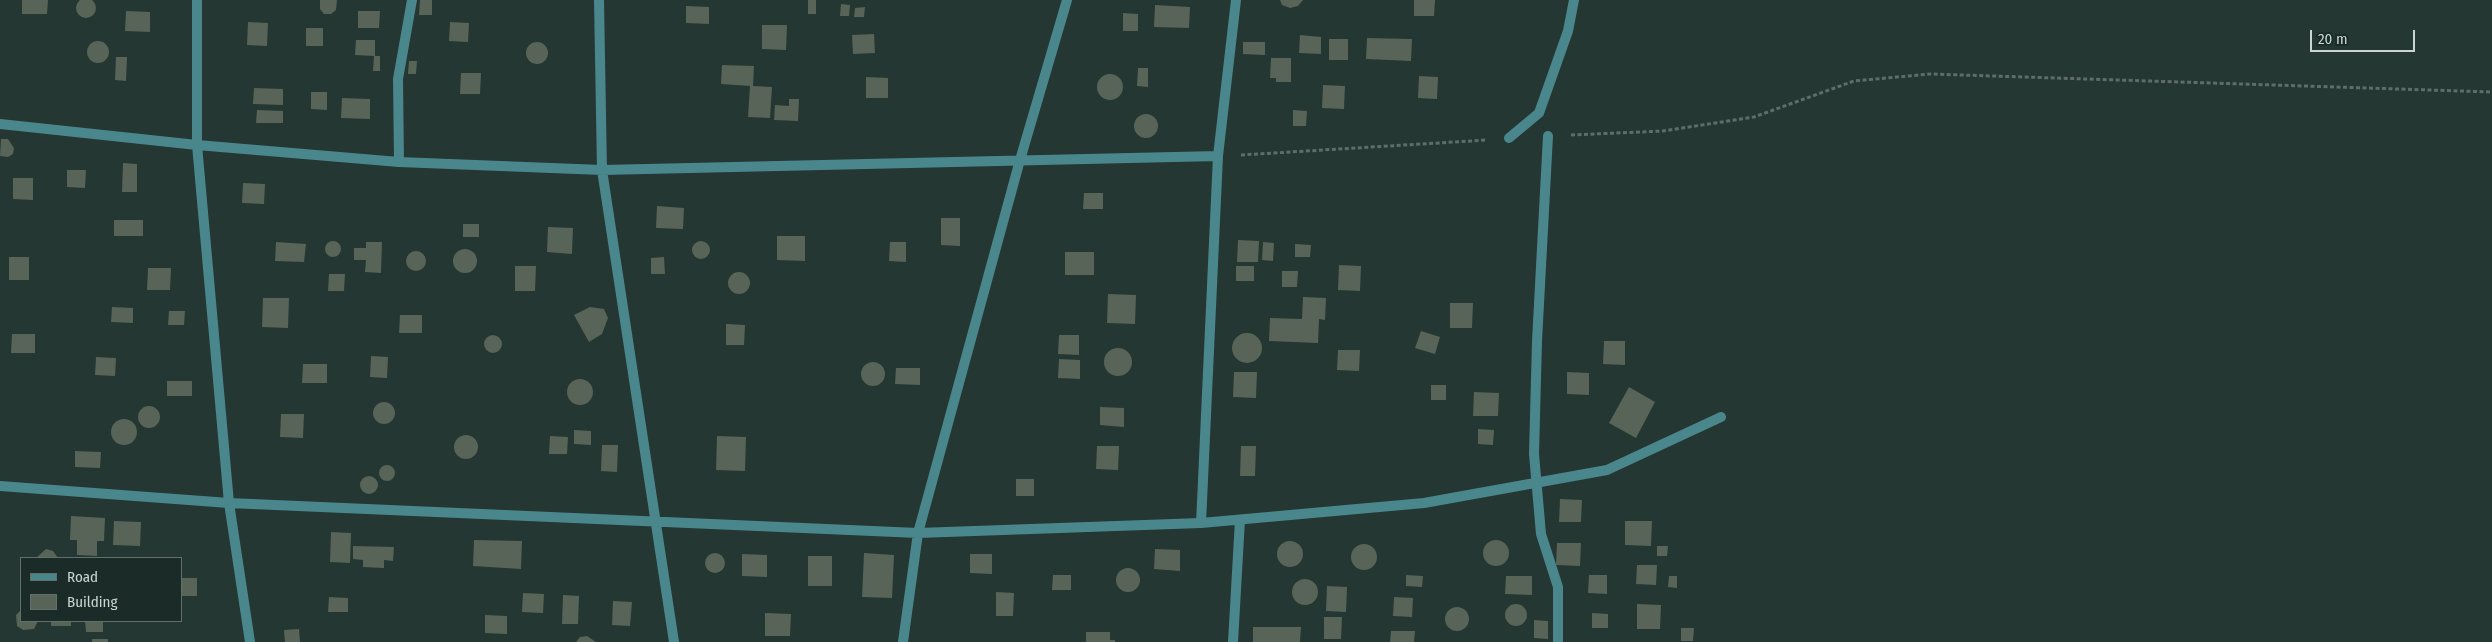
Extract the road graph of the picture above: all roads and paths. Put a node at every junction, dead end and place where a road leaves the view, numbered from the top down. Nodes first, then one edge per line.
1 (198, 0) edge
2 (412, 0) edge
3 (599, 0) edge
4 (1067, 0) edge
5 (1236, 0) edge
6 (1574, 0) edge
7 (2492, 92) edge
8 (0, 124) edge
9 (1548, 136) joint
10 (1509, 138) joint
11 (197, 145) junction
12 (1218, 156) junction
13 (1020, 160) junction
14 (399, 162) junction
15 (602, 170) junction
16 (1721, 417) dead end
17 (1536, 483) junction
18 (0, 486) edge
19 (229, 503) junction
20 (1240, 520) junction
21 (656, 522) junction
22 (1201, 523) junction
23 (918, 533) junction
24 (250, 642) edge
25 (674, 642) edge
26 (902, 642) edge
27 (1234, 642) edge
28 (1558, 642) edge

1 - 11 street
2 - 14 street
3 - 15 street
4 - 13 street
5 - 12 street
6 - 10 street
7 - 9 path
8 - 11 street
9 - 17 street
10 - 12 path
11 - 14 street
11 - 19 street
12 - 13 street
12 - 22 street
13 - 15 street
13 - 23 street
14 - 15 street
15 - 21 street
16 - 17 street
17 - 20 street
17 - 28 street
18 - 19 street
19 - 21 street
19 - 24 street
20 - 22 street
20 - 27 street
21 - 23 street
21 - 25 street
22 - 23 street
23 - 26 street

